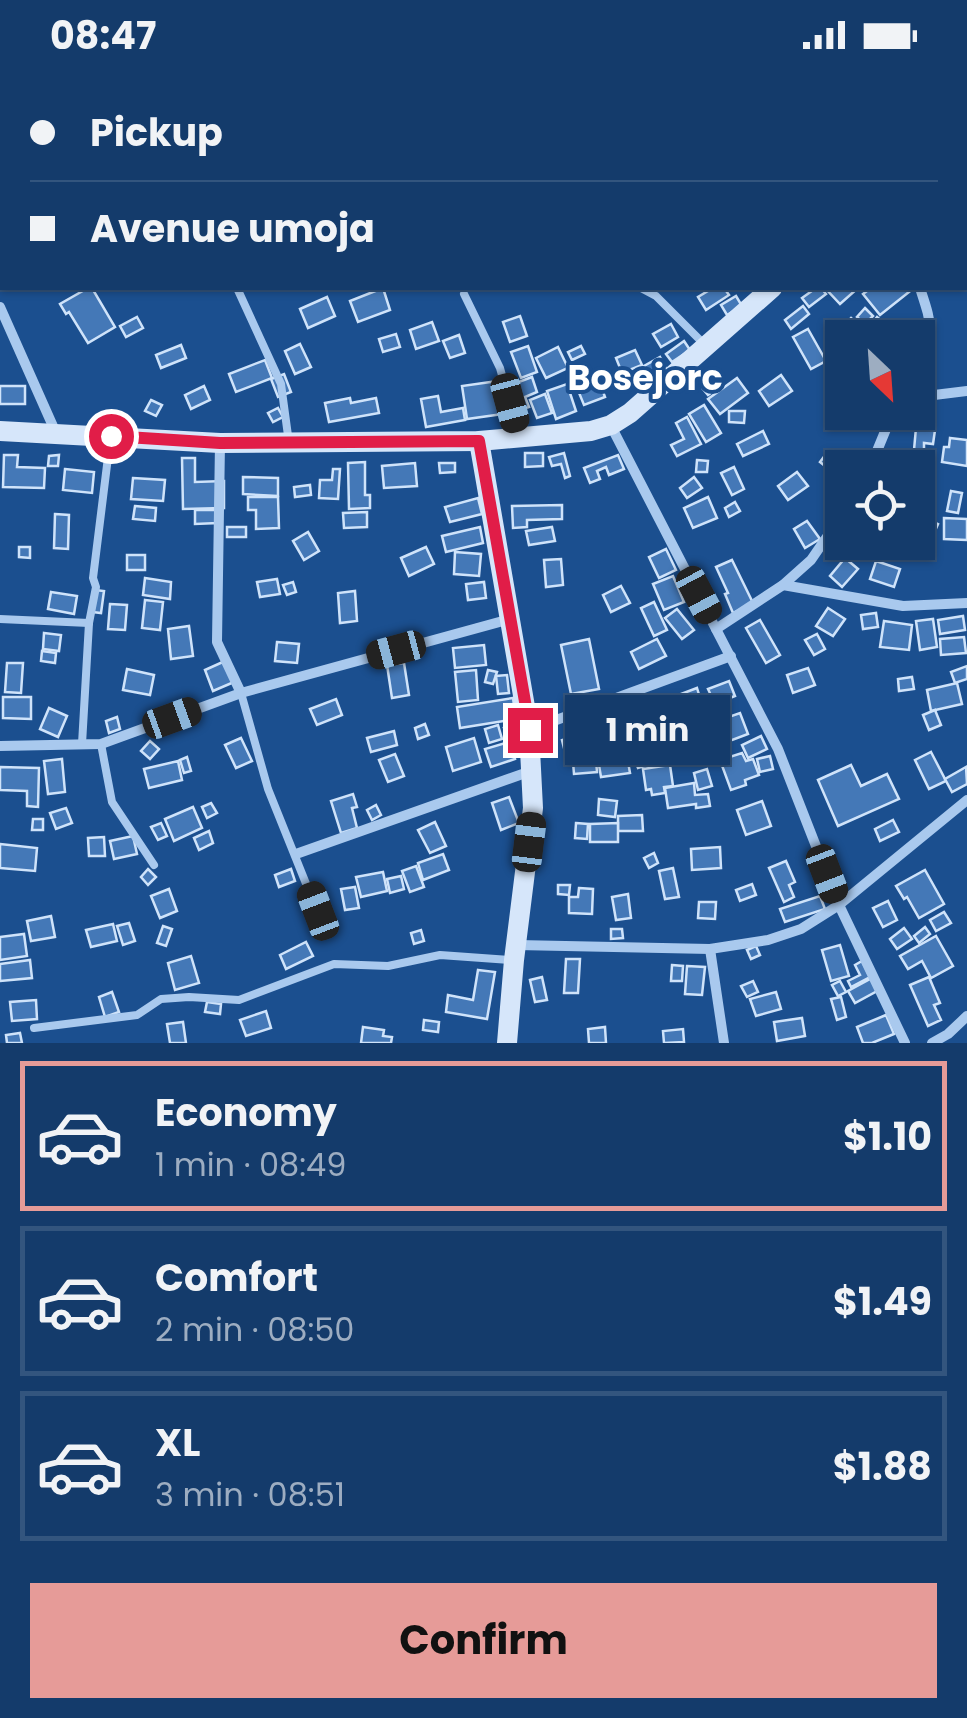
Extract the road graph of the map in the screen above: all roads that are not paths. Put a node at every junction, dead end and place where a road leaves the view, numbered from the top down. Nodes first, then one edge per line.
1 (237, 290) edge
2 (645, 290) edge
3 (770, 290) edge
4 (921, 290) edge
5 (464, 294) dead end
6 (0, 307) edge
7 (930, 320) edge
8 (706, 346) junction
9 (967, 391) edge
10 (935, 396) edge
11 (611, 425) junction
12 (0, 431) edge
13 (56, 433) junction
14 (111, 436) junction
15 (519, 438) junction
16 (479, 441) junction
17 (220, 443) junction
18 (289, 443) junction
19 (825, 540) edge
20 (783, 585) junction
21 (967, 604) edge
22 (511, 618) junction
23 (0, 619) edge
24 (90, 623) junction
25 (716, 629) junction
26 (730, 656) junction
27 (241, 693) junction
28 (530, 730) junction
29 (82, 744) junction
30 (102, 744) junction
31 (0, 746) edge
32 (532, 770) junction
33 (967, 800) edge
34 (296, 854) junction
35 (154, 864) dead end
36 (839, 905) junction
37 (318, 911) dead end
38 (710, 949) junction
39 (516, 952) junction
40 (967, 1016) edge
41 (34, 1028) dead end
42 (507, 1043) edge
43 (724, 1043) edge
44 (905, 1043) edge
45 (932, 1043) edge

1 - 18 lane
2 - 8 lane
3 - 8 street
4 - 7 street
5 - 15 lane
6 - 13 street
8 - 11 street
9 - 10 street
11 - 15 street
11 - 25 street
12 - 13 street
13 - 14 street
14 - 17 street
14 - 24 lane
15 - 16 street
16 - 18 street
16 - 22 street
17 - 18 street
17 - 27 street
19 - 20 street
20 - 21 street
20 - 25 street
22 - 27 street
22 - 28 street
23 - 24 lane
24 - 29 lane
25 - 26 street
26 - 28 street
26 - 36 street
27 - 30 street
27 - 34 lane
28 - 32 street
29 - 30 street
29 - 31 street
30 - 35 lane
32 - 34 street
32 - 39 street
33 - 36 street
34 - 37 lane
36 - 38 street
36 - 44 street
38 - 39 street
38 - 43 street
39 - 41 lane
39 - 42 street
40 - 45 street

